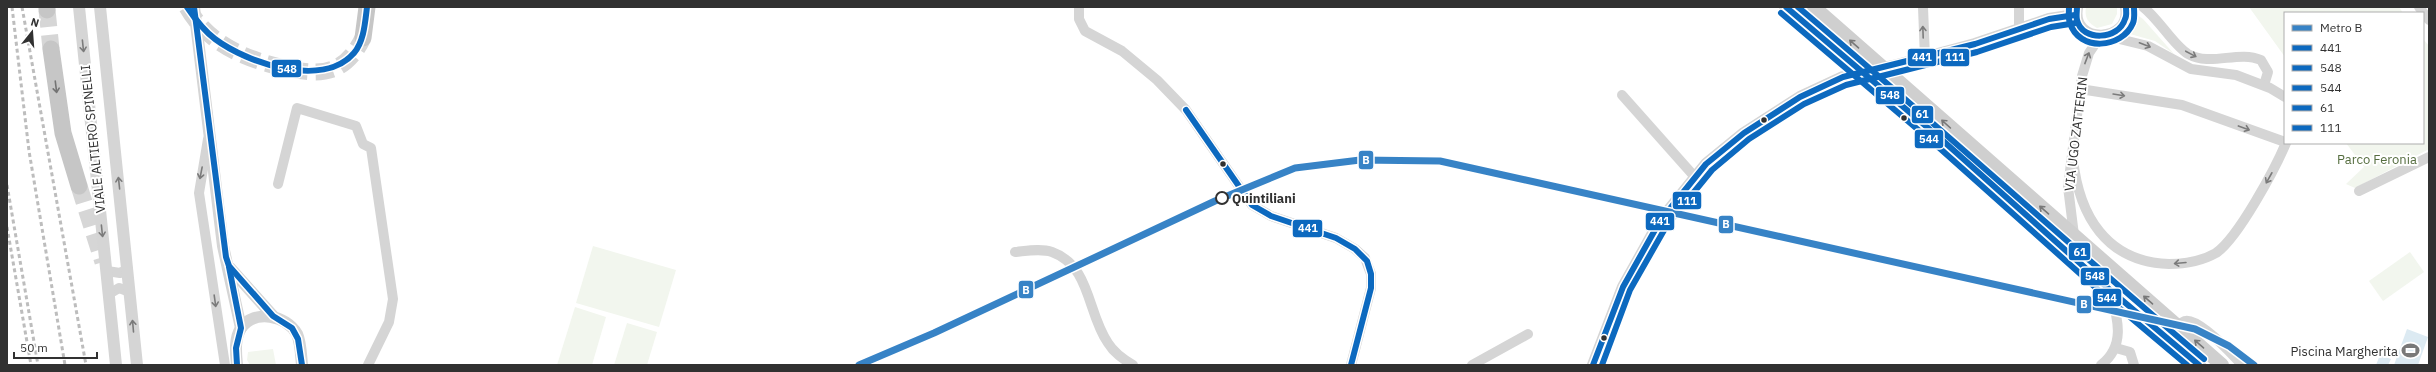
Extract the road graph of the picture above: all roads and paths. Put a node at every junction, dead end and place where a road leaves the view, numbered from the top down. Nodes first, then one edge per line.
1 (79, 7) edge
2 (100, 7) edge
3 (194, 7) edge
4 (367, 7) edge
5 (1786, 7) edge
6 (1814, 7) edge
7 (1923, 7) edge
8 (2019, 7) edge
9 (2126, 7) edge
10 (2143, 7) edge
11 (1078, 10) edge
12 (2076, 11) edge
13 (2019, 30) junction
14 (2103, 36) junction
15 (362, 38) tunnel mouth
16 (51, 49) tunnel mouth
17 (1925, 58) junction
18 (1884, 69) junction
19 (1863, 73) junction
20 (2264, 85) junction
21 (2080, 89) junction
22 (1622, 95) dead end
23 (2284, 95) edge
24 (209, 135) junction
25 (2284, 142) edge
26 (2285, 144) edge
27 (2429, 157) edge
28 (2072, 158) junction
29 (1694, 176) junction
30 (278, 184) dead end
31 (79, 186) tunnel mouth
32 (2359, 191) dead end
33 (2074, 235) junction
34 (2063, 248) junction
35 (1015, 252) dead end
36 (229, 266) junction
37 (128, 269) junction
38 (107, 272) junction
39 (2110, 290) junction
40 (130, 292) junction
41 (109, 294) junction
42 (273, 316) junction
43 (2177, 326) junction
44 (242, 328) junction
45 (1528, 334) dead end
46 (2166, 337) junction
47 (2116, 348) junction
48 (2223, 364) edge
49 (116, 365) edge
50 (137, 365) edge
51 (225, 365) edge
52 (237, 365) edge
53 (302, 365) edge
54 (368, 365) edge
55 (1133, 365) edge
56 (1351, 365) edge
57 (1472, 365) edge
58 (1593, 365) edge
59 (2102, 365) edge
60 (2134, 365) edge
61 (2199, 365) edge
62 (2242, 365) edge

1 -> 38 street, VIALE ALTIERO SPINELLI
37 -> 2 street, VIALE ALTIERO SPINELLI
3 - 24 street
4 - 15 highway
5 - 19 main road
18 -> 6 main road
17 -> 7 street
8 - 13 street
9 - 14 street
10 -> 20 street
11 - 56 street
12 - 13 street
12 - 14 street
13 - 17 street
14 -> 20 street
21 -> 14 street, VIA UGO ZATTERIN
16 -> 31 highway
17 - 18 street
18 - 19 street
33 -> 18 main road
19 - 29 street
19 - 34 main road
20 - 23 street
21 -> 25 street
21 - 28 street, VIA UGO ZATTERIN
22 - 29 street
24 - 36 street
24 -> 51 street
26 -> 28 street
27 - 32 street
28 - 33 street, VIA UGO ZATTERIN
29 - 58 street
30 - 54 street
33 - 34 street
43 -> 33 main road
34 - 39 main road
35 - 55 street
36 - 42 street
36 - 44 street
37 - 38 street
37 - 40 street, VIALE ALTIERO SPINELLI
38 - 41 street, VIALE ALTIERO SPINELLI
39 - 46 main road
39 - 47 street
40 - 41 street
50 -> 40 street, VIALE ALTIERO SPINELLI
41 - 49 street, VIALE ALTIERO SPINELLI
42 - 44 street
42 - 53 street
43 - 46 street
48 -> 43 main road
43 - 62 street
44 - 52 street
45 - 57 street
46 - 61 main road
47 - 59 street
47 - 60 street

